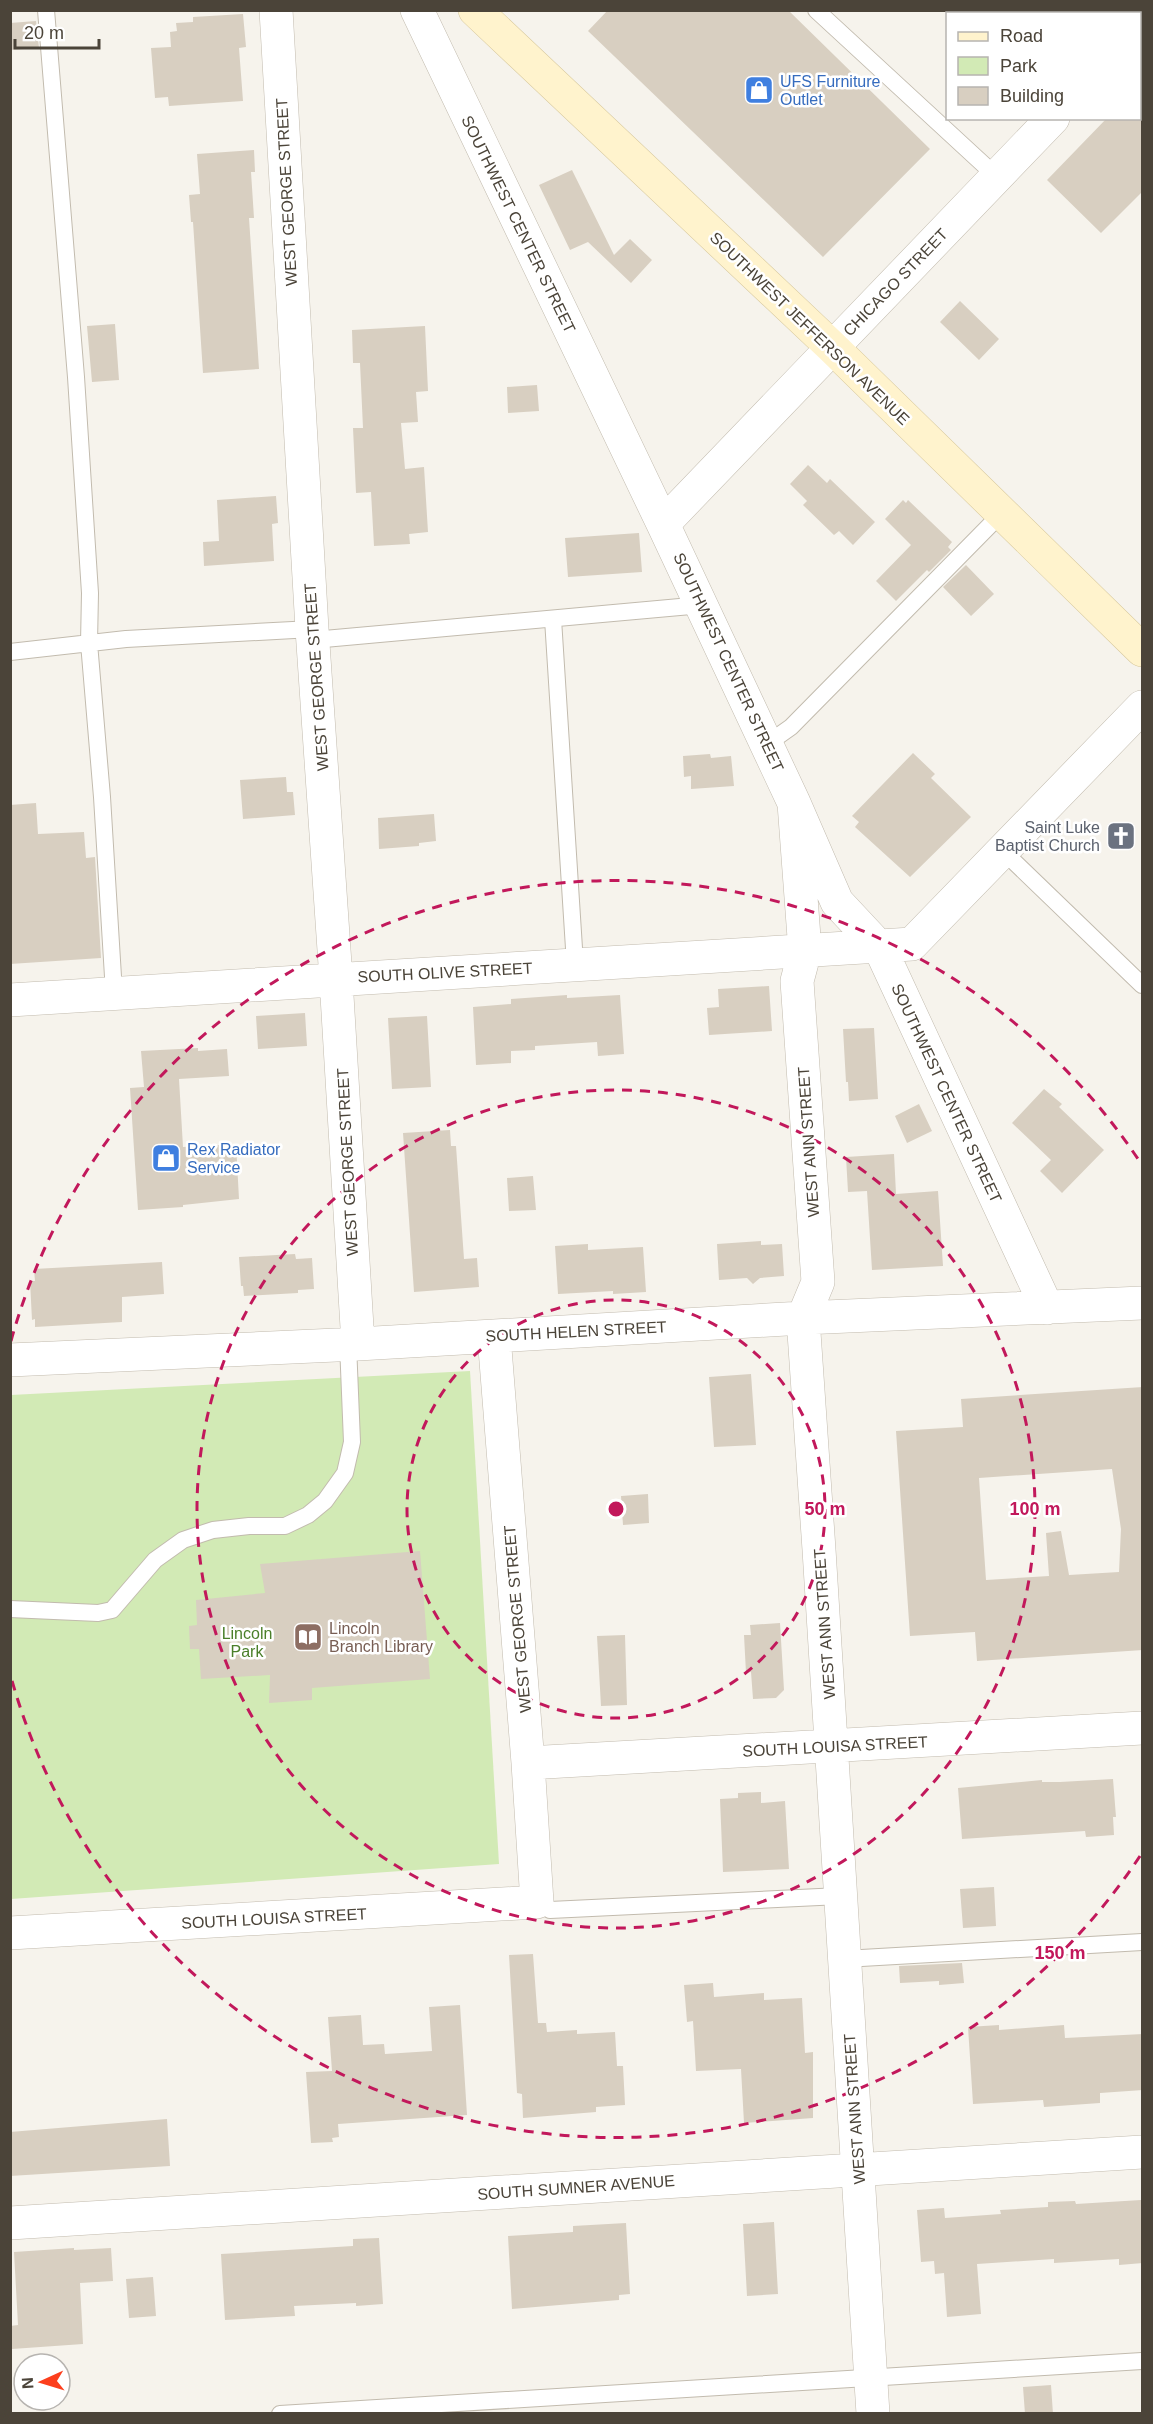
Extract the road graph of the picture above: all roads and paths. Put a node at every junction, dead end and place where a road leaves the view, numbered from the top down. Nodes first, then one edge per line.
1 (46, 10) edge
2 (276, 10) edge
3 (417, 10) edge
4 (475, 10) edge
5 (816, 10) edge
6 (1051, 120) edge
7 (996, 176) junction
8 (832, 347) junction
9 (1002, 513) junction
10 (663, 524) junction
11 (702, 605) junction
12 (553, 619) junction
13 (312, 635) junction
14 (90, 643) junction
15 (1143, 650) edge
16 (10, 652) edge
17 (1143, 707) edge
18 (767, 744) junction
19 (794, 803) junction
20 (1003, 851) junction
21 (880, 948) junction
22 (805, 951) junction
23 (575, 964) junction
24 (336, 979) junction
25 (1143, 984) edge
26 (114, 993) junction
27 (10, 1000) edge
28 (1143, 1303) edge
29 (1047, 1308) junction
30 (803, 1317) junction
31 (494, 1336) junction
32 (353, 1344) junction
33 (10, 1360) edge
34 (10, 1610) edge
35 (1143, 1728) edge
36 (833, 1746) junction
37 (528, 1763) junction
38 (840, 1896) junction
39 (537, 1902) junction
40 (10, 1933) edge
41 (1143, 1942) edge
42 (844, 1959) junction
43 (1143, 2152) edge
44 (858, 2169) junction
45 (10, 2223) edge
46 (1143, 2361) edge
47 (871, 2378) junction
48 (280, 2414) edge
49 (873, 2414) edge

1 - 14 lane
2 - 13 street, WEST GEORGE STREET
3 - 10 street, SOUTHWEST CENTER STREET
4 - 8 main road, SOUTHWEST JEFFERSON AVENUE
5 - 7 lane
6 - 7 street, CHICAGO STREET
7 - 8 street, CHICAGO STREET
8 - 9 main road, SOUTHWEST JEFFERSON AVENUE
8 - 10 street, CHICAGO STREET
9 - 15 main road, SOUTHWEST JEFFERSON AVENUE
9 - 18 lane
10 - 11 street, SOUTHWEST CENTER STREET
11 - 12 lane
11 - 18 street, SOUTHWEST CENTER STREET
12 - 13 lane
12 - 23 lane
13 - 14 lane
13 - 24 street, WEST GEORGE STREET
14 - 16 lane
14 - 26 lane
17 - 20 street, SOUTH OLIVE STREET
18 - 19 street, SOUTHWEST CENTER STREET
19 - 21 street, SOUTHWEST CENTER STREET
19 - 22 street, WEST ANN STREET
20 - 21 street, SOUTH OLIVE STREET
20 - 25 lane
21 - 22 street, SOUTH OLIVE STREET
21 - 29 street, SOUTHWEST CENTER STREET
22 - 23 street, SOUTH OLIVE STREET
22 - 30 street, WEST ANN STREET
23 - 24 street, SOUTH OLIVE STREET
24 - 26 street, SOUTH OLIVE STREET
24 - 32 street, WEST GEORGE STREET
26 - 27 street, SOUTH OLIVE STREET
28 - 29 street, SOUTH HELEN STREET
29 - 30 street, SOUTH HELEN STREET
30 - 31 street, SOUTH HELEN STREET
30 - 36 street, WEST ANN STREET
31 - 32 street, SOUTH HELEN STREET
31 - 37 street, WEST GEORGE STREET
32 - 33 street, SOUTH HELEN STREET
32 - 34 lane
35 - 36 street, SOUTH LOUISA STREET
36 - 37 street, SOUTH LOUISA STREET
36 - 38 street, WEST ANN STREET
37 - 39 street, WEST GEORGE STREET
38 - 39 lane
38 - 42 street, WEST ANN STREET
39 - 40 street, SOUTH LOUISA STREET
41 - 42 lane
42 - 44 street, WEST ANN STREET
43 - 44 street, SOUTH SUMNER AVENUE
44 - 45 street, SOUTH SUMNER AVENUE
44 - 47 street, WEST ANN STREET
46 - 47 lane
47 - 48 lane
47 - 49 street, WEST ANN STREET

